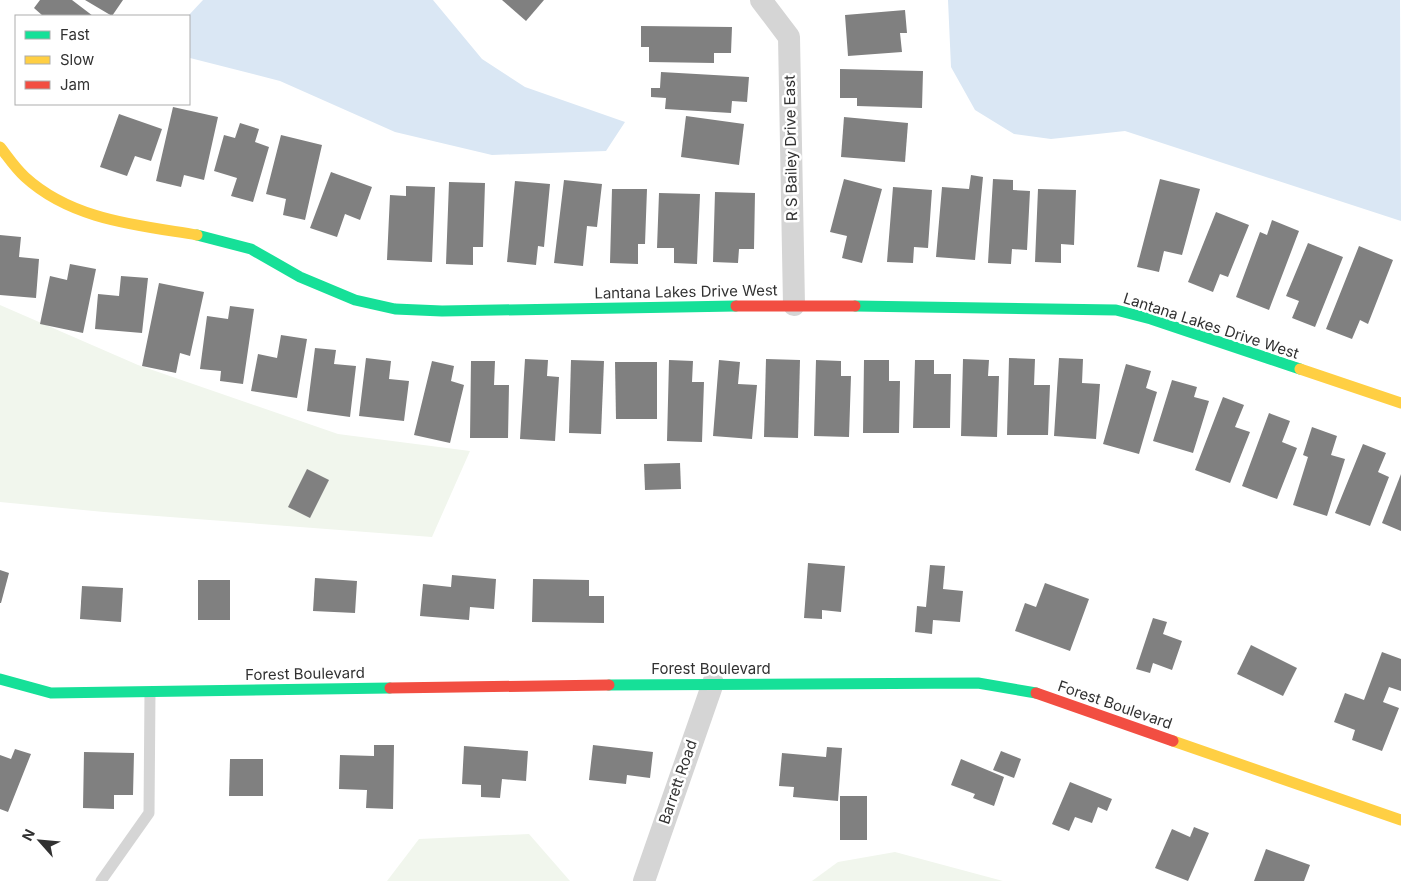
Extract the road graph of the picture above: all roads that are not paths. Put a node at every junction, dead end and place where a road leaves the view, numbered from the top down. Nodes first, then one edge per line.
1 (761, 0) edge
2 (0, 147) edge
3 (794, 305) junction
4 (1401, 403) edge
5 (0, 679) edge
6 (712, 683) junction
7 (150, 692) junction
8 (1401, 820) edge
9 (101, 881) edge
10 (644, 881) edge

1 - 3 street, R S Bailey Drive East
2 - 3 street, Lantana Lakes Drive West
3 - 4 street, Lantana Lakes Drive West
5 - 7 street, Forest Boulevard
6 - 7 street, Forest Boulevard
6 - 8 street, Forest Boulevard
6 - 10 street, Barrett Road
7 - 9 lane

